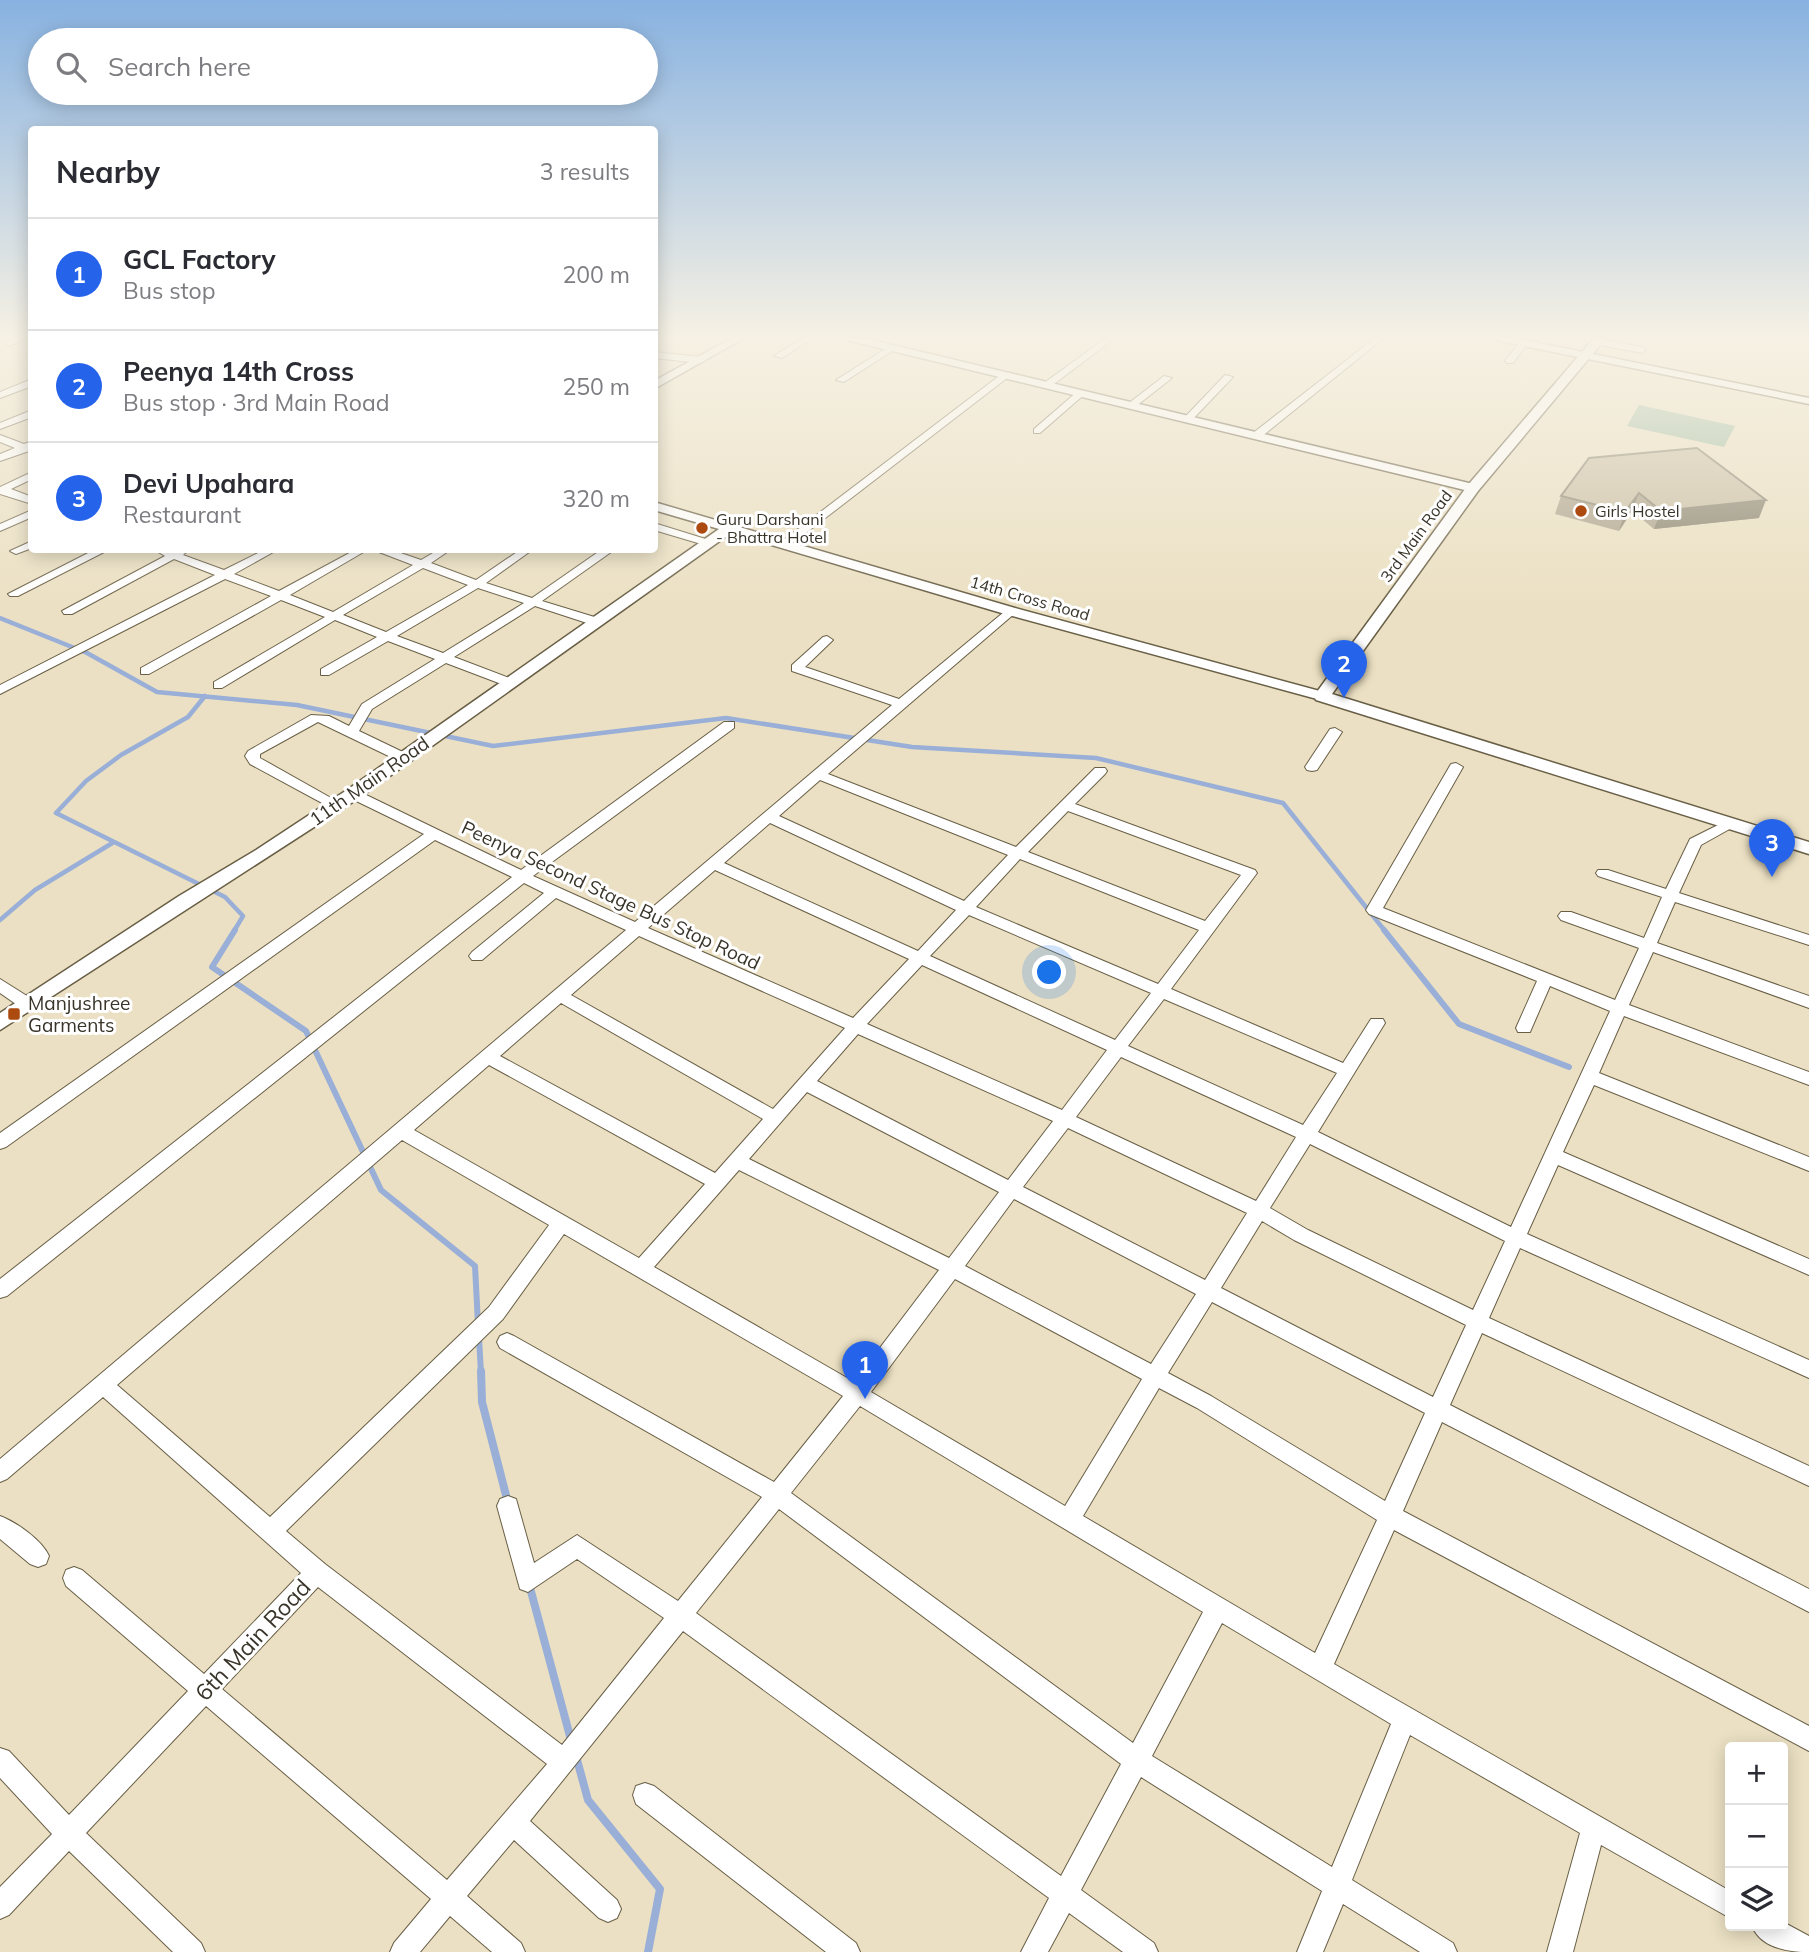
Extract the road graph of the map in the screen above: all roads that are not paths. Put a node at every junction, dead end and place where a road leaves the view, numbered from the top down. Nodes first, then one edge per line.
1 (935, 429) edge
2 (1232, 429) edge
3 (1264, 429) edge
4 (1523, 429) edge
5 (1257, 435) junction
6 (0, 438) edge
7 (28, 447) edge
8 (28, 447) edge
9 (0, 457) edge
10 (28, 477) edge
11 (1473, 488) junction
12 (1, 490) edge
13 (28, 500) edge
14 (658, 507) edge
15 (28, 515) edge
16 (658, 527) edge
17 (0, 528) edge
18 (729, 528) junction
19 (708, 543) junction
20 (785, 544) junction
21 (28, 546) edge
22 (16, 551) dead end
23 (96, 553) edge
24 (179, 553) edge
25 (183, 553) edge
26 (266, 553) edge
27 (357, 553) edge
28 (391, 553) edge
29 (440, 553) edge
30 (523, 553) edge
31 (604, 553) edge
32 (421, 564) junction
33 (223, 574) junction
34 (477, 584) junction
35 (14, 594) dead end
36 (282, 595) junction
37 (533, 602) junction
38 (68, 611) dead end
39 (1010, 611) junction
40 (335, 615) junction
41 (597, 622) junction
42 (388, 636) junction
43 (827, 640) dead end
44 (446, 658) junction
45 (145, 671) dead end
46 (325, 672) dead end
47 (508, 682) junction
48 (218, 685) dead end
49 (0, 690) edge
50 (1322, 696) junction
51 (901, 704) junction
52 (729, 725) dead end
53 (1335, 732) dead end
54 (351, 733) junction
55 (404, 758) junction
56 (1312, 767) dead end
57 (1456, 767) dead end
58 (1100, 771) dead end
59 (819, 775) junction
60 (353, 794) junction
61 (335, 806) junction
62 (1066, 806) junction
63 (769, 817) junction
64 (1730, 823) junction
65 (434, 834) junction
66 (1809, 848) edge
67 (1018, 853) junction
68 (714, 864) junction
69 (1603, 873) dead end
70 (523, 876) junction
71 (554, 892) junction
72 (1671, 895) junction
73 (967, 908) junction
74 (1566, 916) dead end
75 (1208, 928) junction
76 (638, 930) junction
77 (1809, 940) edge
78 (1648, 946) junction
79 (477, 956) dead end
80 (919, 958) junction
81 (1546, 978) junction
82 (0, 985) edge
83 (1161, 991) junction
84 (560, 996) junction
85 (1809, 1002) edge
86 (29, 1004) junction
87 (1620, 1007) junction
88 (0, 1023) edge
89 (1377, 1023) dead end
90 (854, 1028) junction
91 (1524, 1028) dead end
92 (1117, 1048) junction
93 (489, 1057) junction
94 (1347, 1071) junction
95 (1590, 1076) junction
96 (1809, 1079) edge
97 (805, 1083) junction
98 (775, 1118) junction
99 (1063, 1118) junction
100 (402, 1131) junction
101 (1308, 1135) junction
102 (2, 1138) edge
103 (1554, 1156) junction
104 (737, 1161) junction
105 (1809, 1164) edge
106 (718, 1183) junction
107 (1012, 1188) junction
108 (1261, 1211) junction
109 (561, 1223) junction
110 (1516, 1238) junction
111 (1809, 1267) edge
112 (953, 1268) junction
113 (640, 1270) junction
114 (0, 1290) edge
115 (1210, 1293) junction
116 (1479, 1321) junction
117 (507, 1342) dead end
118 (1809, 1369) edge
119 (1155, 1376) junction
120 (103, 1385) junction
121 (858, 1394) junction
122 (1438, 1411) junction
123 (0, 1472) edge
124 (1809, 1476) edge
125 (776, 1494) junction
126 (508, 1506) dead end
127 (1390, 1516) junction
128 (1069, 1520) junction
129 (0, 1526) edge
130 (270, 1531) junction
131 (38, 1556) dead end
132 (317, 1572) junction
133 (74, 1578) dead end
134 (1809, 1601) edge
135 (1217, 1606) junction
136 (681, 1616) junction
137 (1321, 1667) junction
138 (205, 1690) junction
139 (1405, 1719) junction
140 (1809, 1739) edge
141 (0, 1760) edge
142 (1136, 1760) junction
143 (564, 1762) junction
144 (645, 1795) dead end
145 (513, 1822) junction
146 (1594, 1826) junction
147 (69, 1834) junction
148 (1337, 1885) junction
149 (1065, 1894) junction
150 (449, 1898) junction
151 (1725, 1902) edge
152 (0, 1906) edge
153 (608, 1909) dead end
154 (1774, 1931) edge
155 (1809, 1951) edge
156 (192, 1952) edge
157 (403, 1952) edge
158 (512, 1952) edge
159 (847, 1952) edge
160 (1034, 1952) edge
161 (1145, 1952) edge
162 (1310, 1952) edge
163 (1444, 1952) edge
164 (1560, 1952) edge

1 - 20 street
2 - 5 street
3 - 5 street
4 - 11 main road, 3rd Main Road
5 - 11 street
6 - 7 street
8 - 9 street
10 - 12 street
11 - 50 main road, 3rd Main Road
12 - 13 street
14 - 18 street
15 - 17 street
16 - 19 street
18 - 19 street, 11th Main Road
18 - 20 street, 14th Cross Road
19 - 41 street, 11th Main Road
20 - 39 street, 14th Cross Road
21 - 22 street
23 - 35 street
24 - 38 street
25 - 33 street
26 - 33 street
27 - 36 street
28 - 32 street
29 - 32 street
30 - 34 street
31 - 37 street
32 - 34 street
32 - 40 street
33 - 36 street
33 - 49 street
34 - 37 street
34 - 42 street
36 - 40 street
36 - 45 street
37 - 41 street
37 - 44 street
39 - 50 street, 14th Cross Road
39 - 51 street
40 - 42 street
40 - 48 street
41 - 47 street, 11th Main Road
42 - 44 street
42 - 46 street
43 - 51 street
44 - 47 street
44 - 54 street
47 - 55 street, 11th Main Road
50 - 64 main road
51 - 59 street
52 - 70 street
53 - 56 street
54 - 55 street
54 - 61 street
55 - 60 street, 11th Main Road
57 - 81 street
58 - 62 street
59 - 63 street
59 - 67 street
60 - 61 street, 11th Main Road
60 - 65 street, Peenya Second Stage Bus Stop Road
61 - 86 street, 11th Main Road
62 - 67 street
62 - 75 street
63 - 68 street
63 - 73 street
64 - 66 main road
64 - 72 street
65 - 70 street, Peenya Second Stage Bus Stop Road
65 - 102 street
67 - 73 street
67 - 75 street
68 - 76 street
68 - 80 street
69 - 72 street
70 - 71 street, Peenya Second Stage Bus Stop Road
70 - 114 street
71 - 76 street, Peenya Second Stage Bus Stop Road
71 - 79 street
72 - 77 street
72 - 78 street
73 - 80 street
73 - 83 street
74 - 78 street
75 - 83 street
76 - 84 street
76 - 90 street, Peenya Second Stage Bus Stop Road
78 - 85 street
78 - 87 street
80 - 90 street
80 - 92 street
81 - 87 street
81 - 91 street
82 - 86 street
83 - 92 street
83 - 94 street
84 - 93 street
84 - 98 street
86 - 88 street, 11th Main Road
87 - 95 street
87 - 96 street
89 - 94 street
90 - 97 street
90 - 99 street, Peenya Second Stage Bus Stop Road
92 - 99 street
92 - 101 street
93 - 100 street
93 - 106 street
94 - 101 street
95 - 103 street
95 - 105 street
97 - 98 street
97 - 107 street
98 - 104 street
99 - 107 street
99 - 108 street, Peenya Second Stage Bus Stop Road
100 - 109 street
100 - 120 street
101 - 108 street
101 - 110 street
103 - 110 street
103 - 111 street
104 - 106 street
104 - 112 street
106 - 113 street
107 - 112 street
107 - 115 street
108 - 115 street
108 - 116 street, Peenya Second Stage Bus Stop Road
109 - 113 street
109 - 130 street
110 - 116 street
110 - 118 street
112 - 119 street
112 - 121 street
113 - 121 street
115 - 119 street
115 - 122 street
116 - 122 street
116 - 124 street, Peenya Second Stage Bus Stop Road
117 - 125 street
119 - 127 street
119 - 128 street
120 - 123 street
120 - 130 street, 6th Main Road
121 - 125 street
121 - 128 street
122 - 127 street
122 - 134 street
125 - 136 street
125 - 142 street
126 - 136 street
127 - 137 street
127 - 140 street
128 - 135 street
129 - 131 street
130 - 132 street, 6th Main Road
132 - 138 street, 6th Main Road
132 - 143 street
133 - 138 street
135 - 137 street
135 - 142 street
136 - 143 street
136 - 149 street
137 - 139 street
138 - 147 street, 6th Main Road
138 - 150 street
139 - 146 street
139 - 148 street
141 - 147 street
142 - 148 street
142 - 149 street
143 - 145 street
144 - 159 street
145 - 150 street
145 - 153 street
146 - 151 street
146 - 164 street
147 - 152 street, 6th Main Road
147 - 156 street
148 - 162 street
148 - 163 street
149 - 160 street
149 - 161 street
150 - 157 street
150 - 158 street
154 - 155 street

